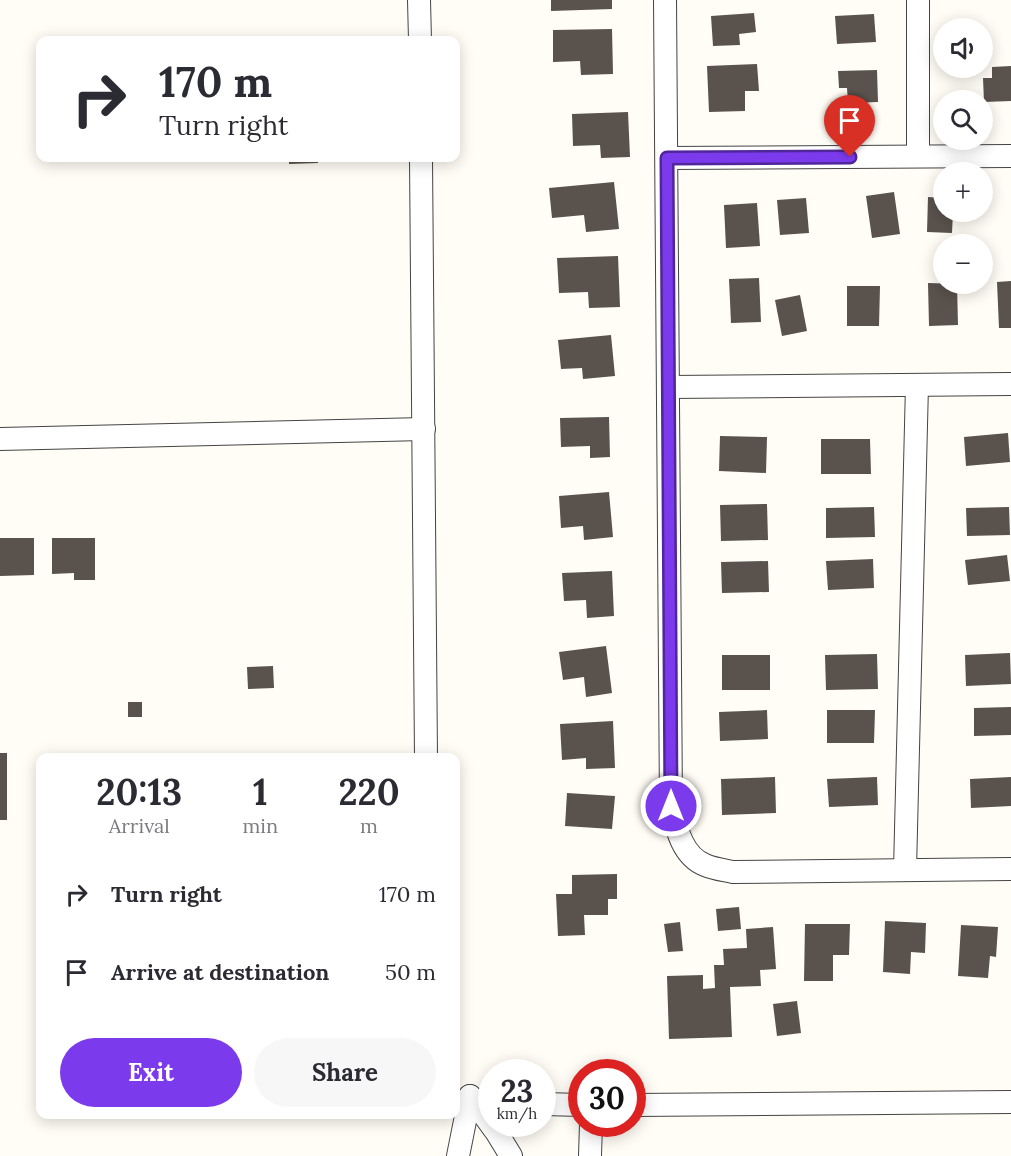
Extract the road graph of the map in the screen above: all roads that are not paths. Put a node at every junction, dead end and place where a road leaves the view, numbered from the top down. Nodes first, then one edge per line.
1 (419, 0) edge
2 (665, 0) edge
3 (918, 0) edge
4 (420, 36) edge
5 (918, 156) junction
6 (1011, 156) edge
7 (667, 158) junction
8 (421, 162) edge
9 (1011, 384) edge
10 (917, 385) junction
11 (668, 387) junction
12 (424, 429) junction
13 (0, 439) edge
14 (426, 753) edge
15 (1011, 869) edge
16 (905, 870) junction
17 (463, 1091) edge
18 (478, 1097) edge
19 (1011, 1102) edge
20 (646, 1105) edge
21 (591, 1137) edge
22 (458, 1156) edge
23 (511, 1156) edge
24 (590, 1156) edge

1 - 4 street
2 - 7 street
3 - 5 street
5 - 6 street
5 - 7 street
7 - 11 street
8 - 12 street
9 - 10 street
10 - 11 street
10 - 16 street
11 - 16 street
12 - 13 street
12 - 14 street
15 - 16 street
17 - 18 street
17 - 22 street
17 - 23 street
19 - 20 street
21 - 24 street

